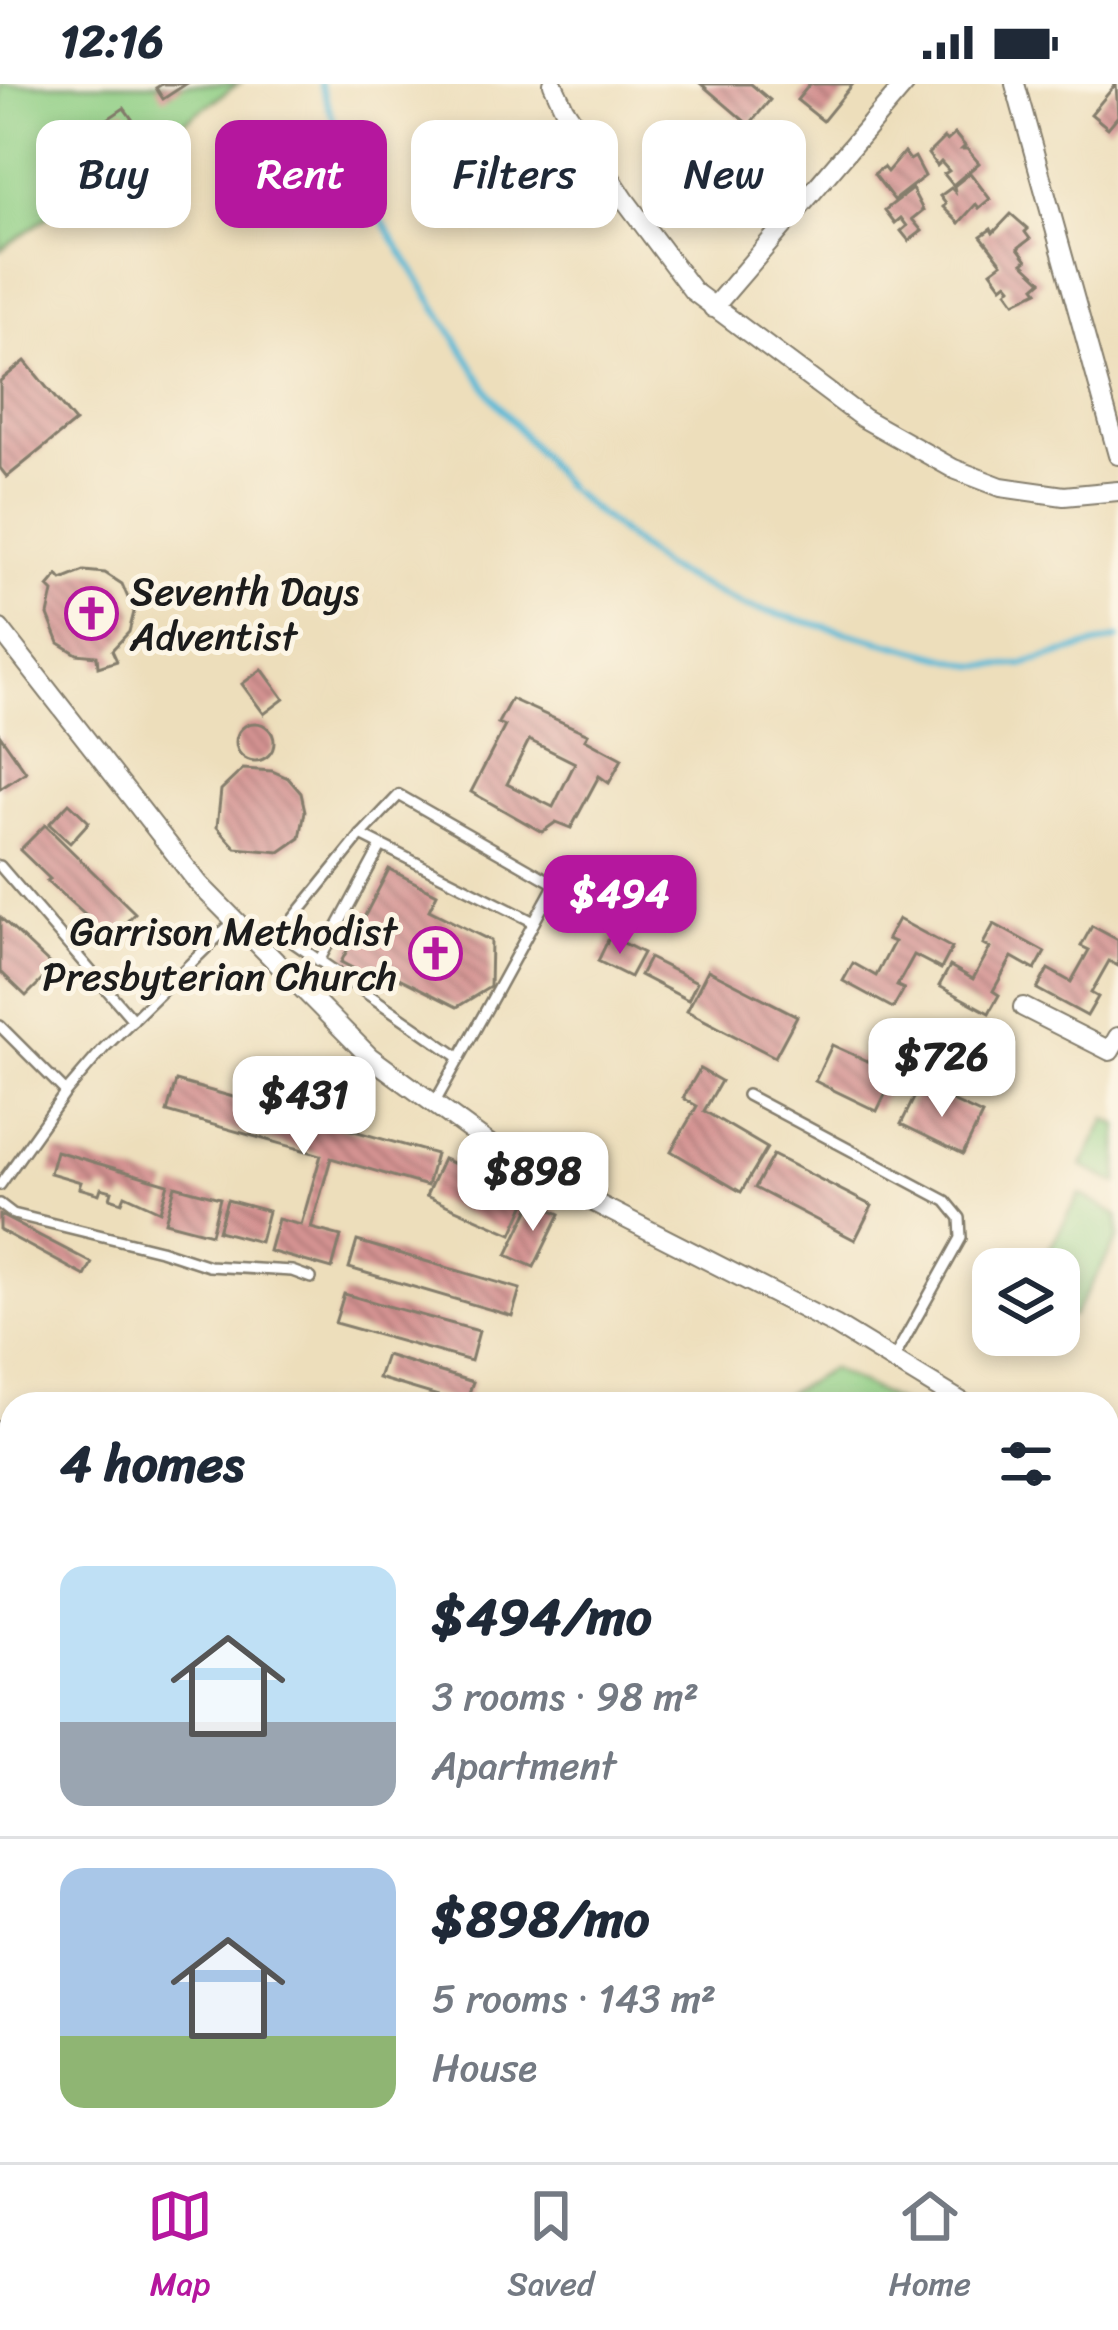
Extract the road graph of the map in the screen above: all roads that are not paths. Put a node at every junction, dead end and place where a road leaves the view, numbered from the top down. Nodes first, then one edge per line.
1 (553, 84) edge
2 (905, 84) edge
3 (1015, 84) edge
4 (713, 308) junction
5 (1118, 455) edge
6 (1118, 491) edge
7 (0, 629) edge
8 (361, 835) junction
9 (381, 846) junction
10 (0, 866) edge
11 (233, 922) junction
12 (534, 922) junction
13 (319, 961) junction
14 (1023, 1007) dead end
15 (133, 1020) junction
16 (0, 1026) edge
17 (1118, 1037) edge
18 (460, 1058) junction
19 (66, 1092) junction
20 (747, 1095) dead end
21 (434, 1104) junction
22 (0, 1185) edge
23 (0, 1204) edge
24 (311, 1278) dead end
25 (894, 1358) junction
26 (946, 1392) edge

1 - 4 street
2 - 4 street
3 - 5 street
4 - 6 street
7 - 11 street
8 - 9 lane
8 - 12 lane
8 - 13 lane
9 - 12 lane
9 - 13 lane
10 - 15 lane
11 - 15 lane
11 - 21 street
12 - 18 lane
13 - 18 lane
14 - 17 street
15 - 19 lane
16 - 19 lane
18 - 21 lane
19 - 22 lane
20 - 25 lane
21 - 25 street
23 - 24 lane
25 - 26 street

